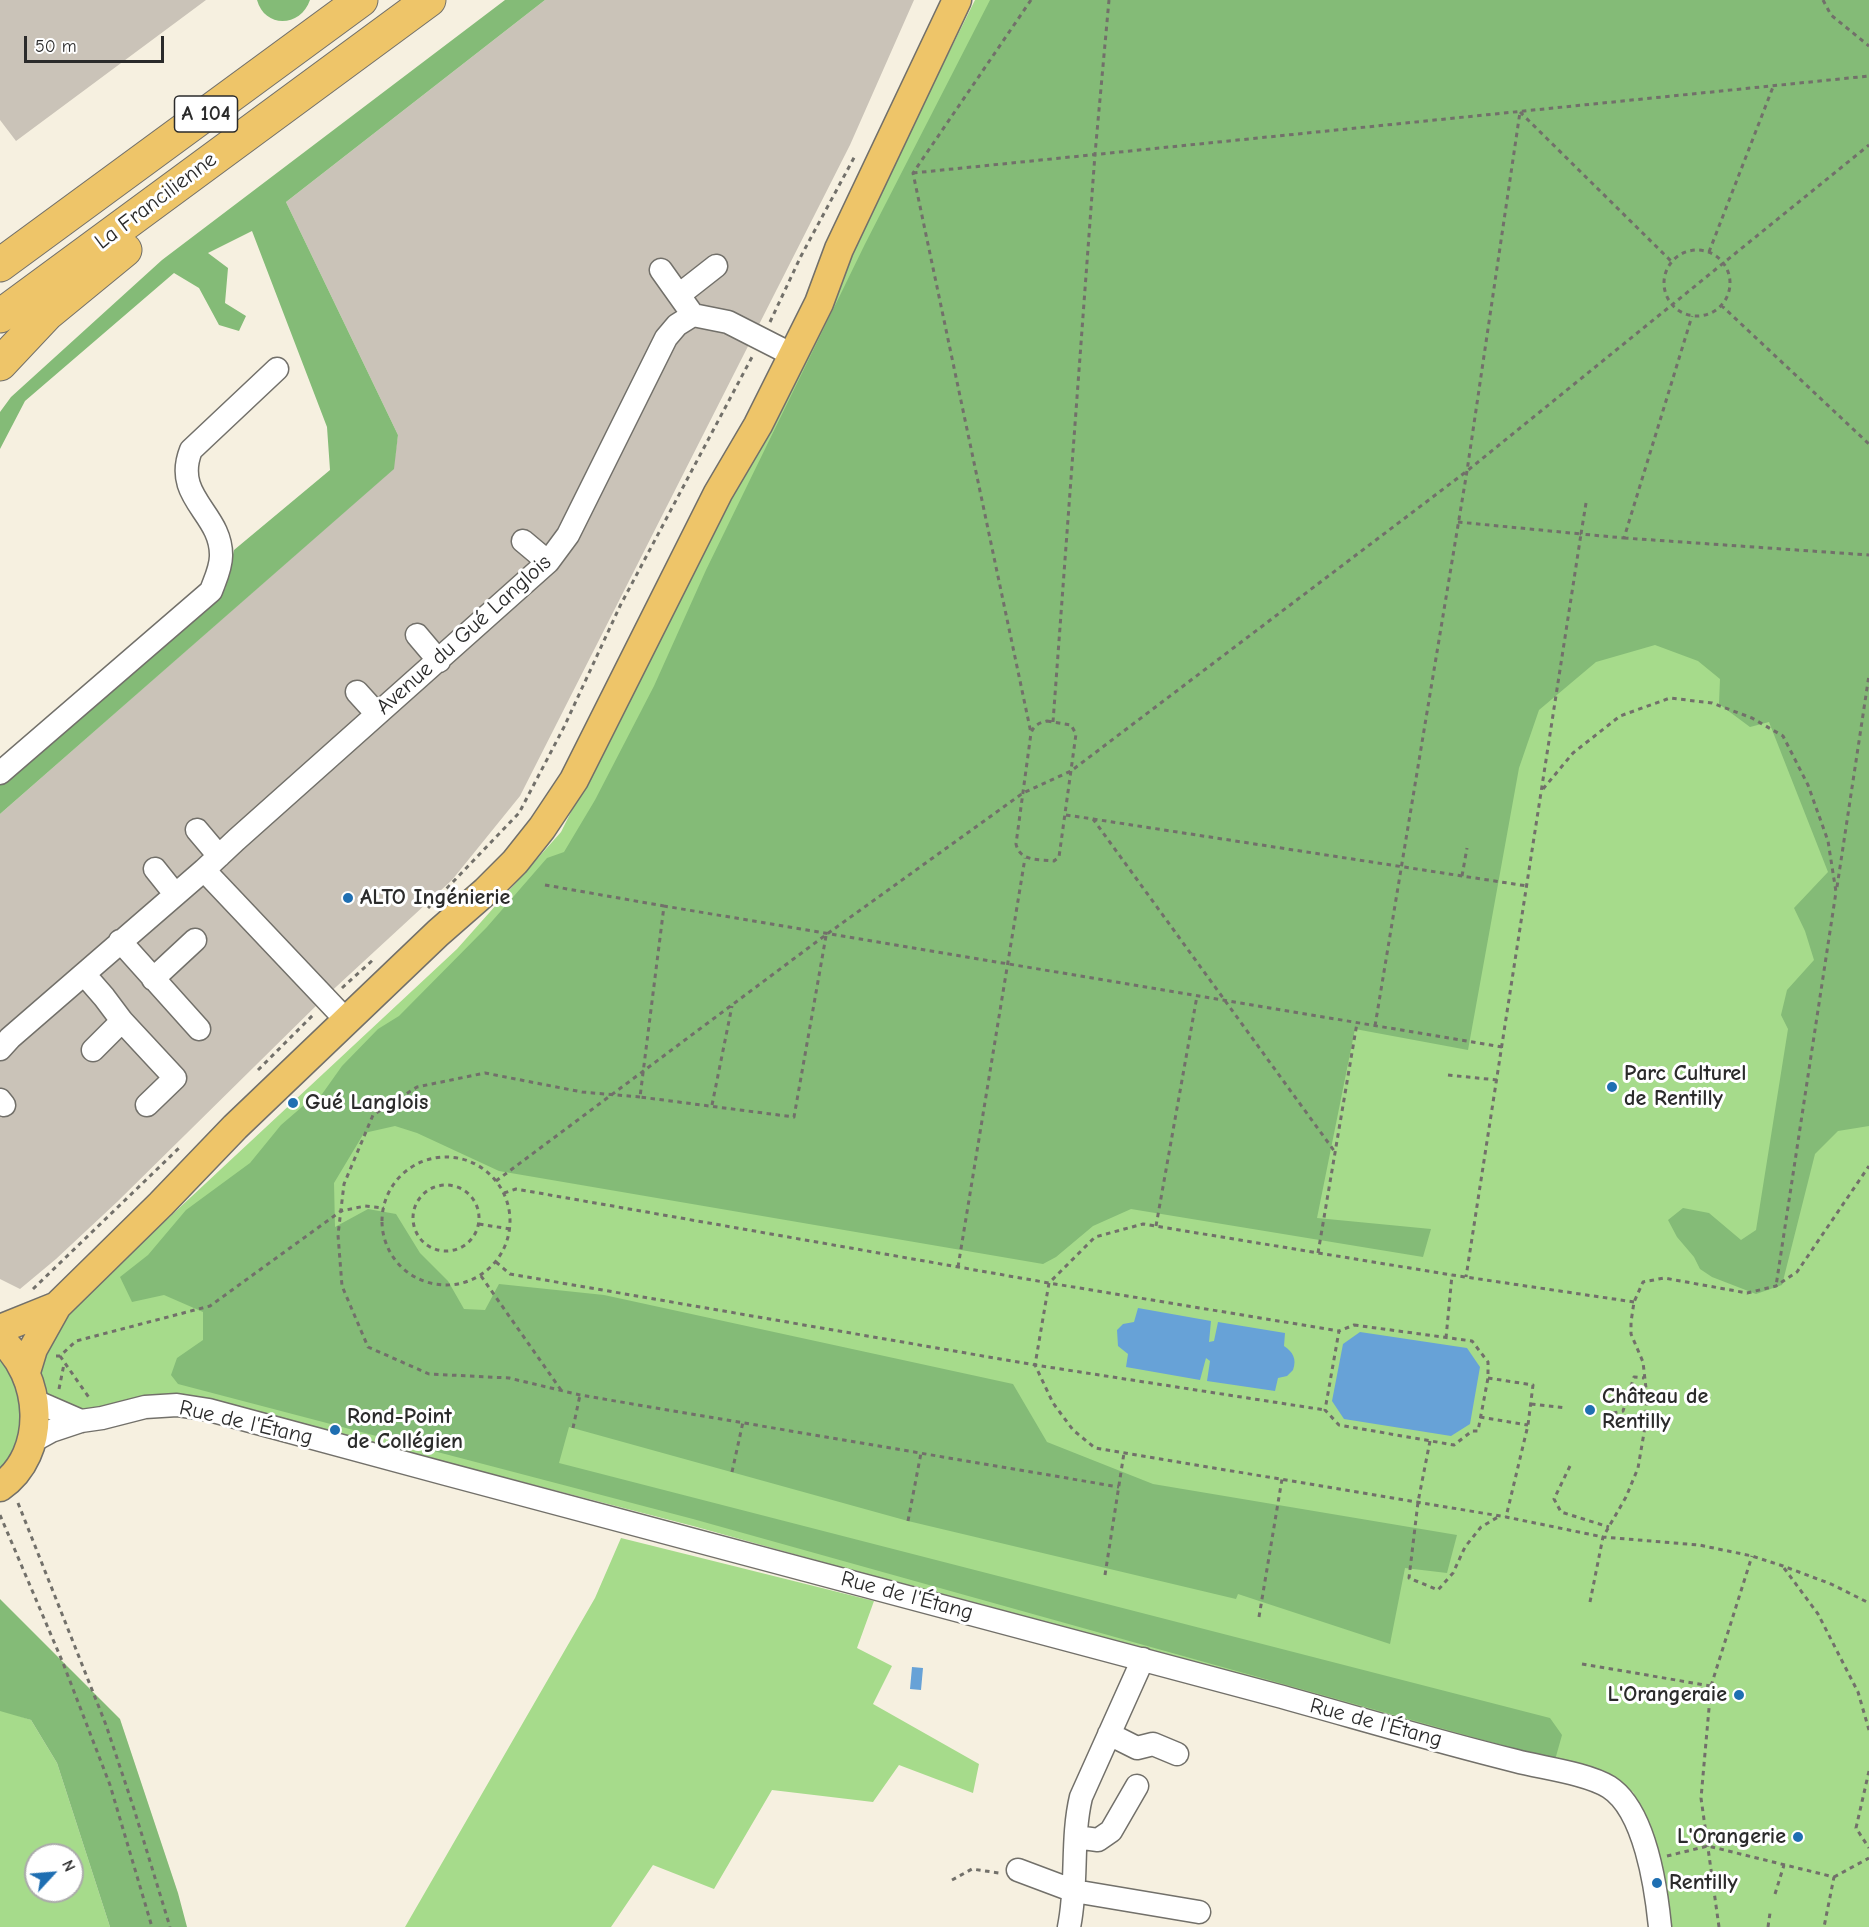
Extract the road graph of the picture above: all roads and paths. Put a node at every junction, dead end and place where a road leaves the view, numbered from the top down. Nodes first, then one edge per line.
1 (361, 0) edge
2 (429, 0) edge
3 (957, 0) edge
4 (1031, 0) edge
5 (1109, 0) edge
6 (1823, 0) edge
7 (1869, 46) edge
8 (1869, 76) edge
9 (1773, 87) junction
10 (1520, 112) junction
11 (1869, 145) edge
12 (856, 154) dead end
13 (1095, 154) junction
14 (217, 156) junction
15 (913, 173) junction
16 (50, 228) junction
17 (0, 237) edge
18 (839, 249) junction
19 (1709, 252) junction
20 (1672, 261) junction
21 (1724, 263) junction
22 (0, 265) edge
23 (716, 266) dead end
24 (661, 270) dead end
25 (679, 295) junction
26 (1672, 305) junction
27 (1721, 306) junction
28 (693, 315) junction
29 (0, 316) edge
30 (1692, 316) junction
31 (771, 344) junction
32 (0, 364) edge
33 (277, 369) dead end
34 (1869, 444) edge
35 (1467, 471) junction
36 (718, 493) junction
37 (1586, 503) dead end
38 (1458, 522) junction
39 (1581, 534) junction
40 (1624, 538) junction
41 (523, 541) dead end
42 (1869, 555) edge
43 (548, 562) junction
44 (417, 635) dead end
45 (439, 660) junction
46 (1869, 675) edge
47 (357, 692) dead end
48 (377, 714) junction
49 (1053, 722) junction
50 (1031, 733) junction
51 (1071, 771) junction
52 (0, 773) edge
53 (1542, 790) junction
54 (1023, 793) junction
55 (1066, 815) junction
56 (1094, 819) junction
57 (197, 830) dead end
58 (1467, 848) dead end
59 (1025, 858) junction
60 (211, 863) junction
61 (1402, 866) junction
62 (155, 869) dead end
63 (1462, 876) junction
64 (545, 885) dead end
65 (1527, 886) junction
66 (1836, 892) junction
67 (175, 894) junction
68 (664, 906) junction
69 (427, 909) dead end
70 (827, 934) junction
71 (195, 940) dead end
72 (120, 941) junction
73 (379, 955) dead end
74 (1007, 964) junction
75 (84, 974) junction
76 (153, 979) junction
77 (1197, 996) junction
78 (328, 1000) junction
79 (1225, 1001) junction
80 (733, 1004) junction
81 (122, 1021) junction
82 (347, 1021) junction
83 (1357, 1023) junction
84 (1375, 1026) junction
85 (199, 1029) dead end
86 (1502, 1047) junction
87 (0, 1049) edge
88 (93, 1050) dead end
89 (644, 1071) junction
90 (253, 1075) dead end
91 (1448, 1075) dead end
92 (1497, 1080) junction
93 (611, 1095) junction
94 (640, 1097) junction
95 (147, 1105) dead end
96 (711, 1106) junction
97 (186, 1142) dead end
98 (1335, 1152) junction
99 (1869, 1166) edge
100 (495, 1181) junction
101 (504, 1193) junction
102 (384, 1208) junction
103 (341, 1210) junction
104 (479, 1224) junction
105 (1156, 1226) junction
106 (510, 1229) junction
107 (1318, 1253) junction
108 (496, 1262) junction
109 (958, 1267) junction
110 (1452, 1275) junction
111 (481, 1276) junction
112 (1466, 1277) junction
113 (1049, 1283) junction
114 (1776, 1286) junction
115 (28, 1294) dead end
116 (1634, 1302) junction
117 (57, 1306) junction
118 (0, 1329) edge
119 (1339, 1331) junction
120 (0, 1338) edge
121 (1446, 1338) junction
122 (64, 1364) junction
123 (1035, 1365) junction
124 (26, 1372) junction
125 (1488, 1378) junction
126 (1644, 1378) junction
127 (562, 1390) junction
128 (580, 1395) junction
129 (46, 1396) junction
130 (1531, 1404) junction
131 (1566, 1408) dead end
132 (1325, 1410) junction
133 (1613, 1413) dead end
134 (1480, 1418) junction
135 (91, 1419) junction
136 (743, 1422) junction
137 (1528, 1425) junction
138 (573, 1428) dead end
139 (1430, 1441) junction
140 (31, 1442) junction
141 (921, 1453) junction
142 (1124, 1453) junction
143 (1570, 1466) dead end
144 (732, 1472) dead end
145 (1282, 1479) junction
146 (1119, 1487) junction
147 (7, 1490) edge
148 (1418, 1502) junction
149 (0, 1515) edge
150 (1498, 1516) junction
151 (1506, 1517) junction
152 (908, 1521) dead end
153 (1609, 1527) junction
154 (1603, 1537) junction
155 (1752, 1556) junction
156 (1783, 1566) junction
157 (1105, 1575) dead end
158 (1590, 1602) dead end
159 (1869, 1603) edge
160 (1259, 1617) dead end
161 (1143, 1659) junction
162 (1582, 1664) dead end
163 (1711, 1686) junction
164 (1869, 1730) edge
165 (1109, 1734) junction
166 (1178, 1754) dead end
167 (1869, 1771) edge
168 (1137, 1786) dead end
169 (1076, 1837) junction
170 (1708, 1846) junction
171 (1869, 1848) edge
172 (1665, 1857) dead end
173 (1869, 1858) edge
174 (1784, 1865) junction
175 (1018, 1870) joint
176 (1834, 1877) junction
177 (952, 1880) dead end
178 (1074, 1891) junction
179 (1775, 1894) dead end
180 (1199, 1912) dead end
181 (1770, 1913) dead end
182 (152, 1927) edge
183 (170, 1927) edge
184 (1069, 1927) edge
185 (1660, 1927) edge
186 (1719, 1927) edge
187 (1768, 1927) edge
188 (1824, 1927) edge

1 - 16 highway, La Francilienne / A 104
2 - 14 highway, La Francilienne / A 104
3 - 18 main road
4 - 15 path
5 - 13 path
6 - 7 path
8 - 9 path
9 - 10 path
9 - 19 path
10 - 13 path
10 - 20 path
10 - 35 path
11 - 21 path
12 - 31 path
13 - 15 path
13 - 49 path
14 - 29 highway, La Francilienne / A 104
14 - 32 highway
15 - 50 path
16 - 17 highway
16 - 22 highway, La Francilienne / A 104
18 - 31 main road
18 - 36 main road
19 - 20 path
19 - 21 path
20 - 26 path
21 - 26 path
21 - 27 path
23 - 25 street
24 - 25 street
25 - 28 street
26 - 30 path
26 - 35 path
27 - 30 path
27 - 34 path
28 - 31 street
28 - 43 street, Avenue du Gué Langlois
30 - 40 path
31 - 36 main road
31 - 69 path
33 - 52 street
35 - 38 path
35 - 51 path
36 - 82 main road
37 - 39 path
38 - 39 path
38 - 61 path
39 - 40 path
39 - 53 path
40 - 42 path
41 - 43 street
43 - 45 street, Avenue du Gué Langlois
44 - 45 street
45 - 48 street, Avenue du Gué Langlois
46 - 66 path
47 - 48 street
48 - 60 street, Avenue du Gué Langlois
49 - 50 path
49 - 51 path
50 - 54 path
51 - 54 path
51 - 55 path
53 - 65 path
53 - 66 path
54 - 59 path
54 - 70 path
55 - 56 path
55 - 59 path
56 - 61 path
56 - 79 path
57 - 60 street
58 - 63 path
59 - 74 path
60 - 67 street, Avenue du Gué Langlois
60 - 78 street
61 - 63 path
61 - 84 path
62 - 67 street
63 - 65 path
64 - 68 path
65 - 86 path
66 - 114 path
67 - 72 street, Avenue du Gué Langlois
68 - 70 path
68 - 89 path
70 - 74 path
70 - 80 path
70 - 96 path
71 - 76 street
72 - 75 street, Avenue du Gué Langlois
72 - 76 street
73 - 78 path
74 - 77 path
74 - 109 path
75 - 81 street
75 - 87 street, Avenue du Gué Langlois
76 - 85 street
77 - 79 path
77 - 105 path
78 - 82 street
78 - 90 path
79 - 83 path
79 - 98 path
80 - 89 path
80 - 96 path
81 - 88 street
81 - 95 street
82 - 117 main road
83 - 84 path
83 - 98 path
84 - 86 path
86 - 92 path
89 - 93 path
89 - 94 path
91 - 92 path
92 - 112 path
93 - 94 path
93 - 100 path
93 - 103 path
94 - 96 path
97 - 115 path
98 - 107 path
99 - 114 path
100 - 101 path
100 - 102 path
101 - 106 path
101 - 109 path
102 - 103 path
102 - 111 path
103 - 122 path
103 - 127 path
104 - 104 path
104 - 106 path
105 - 107 path
105 - 113 path
106 - 108 path
107 - 110 path
108 - 111 path
108 - 123 path
109 - 113 path
110 - 112 path
110 - 121 path
111 - 127 path
112 - 116 path
113 - 119 path
113 - 123 path
114 - 116 path
116 - 126 path
117 - 118 main road
117 - 124 main road
119 - 121 path
119 - 132 path
120 - 124 main road
121 - 125 path
122 - 129 path
122 - 135 path
123 - 132 path
123 - 142 path
124 - 129 main road
125 - 130 path
125 - 134 path
126 - 133 path
126 - 153 path
127 - 128 path
128 - 136 path
128 - 138 path
129 - 135 street
129 - 140 main road
130 - 131 path
130 - 137 path
132 - 139 path
134 - 137 path
134 - 139 path
135 - 140 street, Rue de l'Étang
135 - 161 street, Rue de l'Étang
136 - 141 path
136 - 144 path
137 - 151 path
139 - 148 path
140 - 147 main road
141 - 146 path
141 - 152 path
142 - 145 path
142 - 146 path
143 - 153 path
145 - 148 path
145 - 160 path
146 - 157 path
147 - 183 path
148 - 150 path
148 - 150 path
149 - 182 path
150 - 151 path
151 - 154 path
153 - 154 path
154 - 155 path
154 - 158 path
155 - 156 path
155 - 163 path
156 - 159 path
156 - 164 path
161 - 165 street
161 - 185 street, Rue de l'Étang
162 - 163 path
163 - 170 path
165 - 166 street
165 - 169 street
167 - 171 path
168 - 169 street
169 - 178 street
170 - 172 path
170 - 174 path
170 - 186 path
173 - 176 path
174 - 176 path
174 - 179 path
175 - 177 path
175 - 178 street
176 - 188 path
178 - 180 street
178 - 184 street
181 - 187 path

